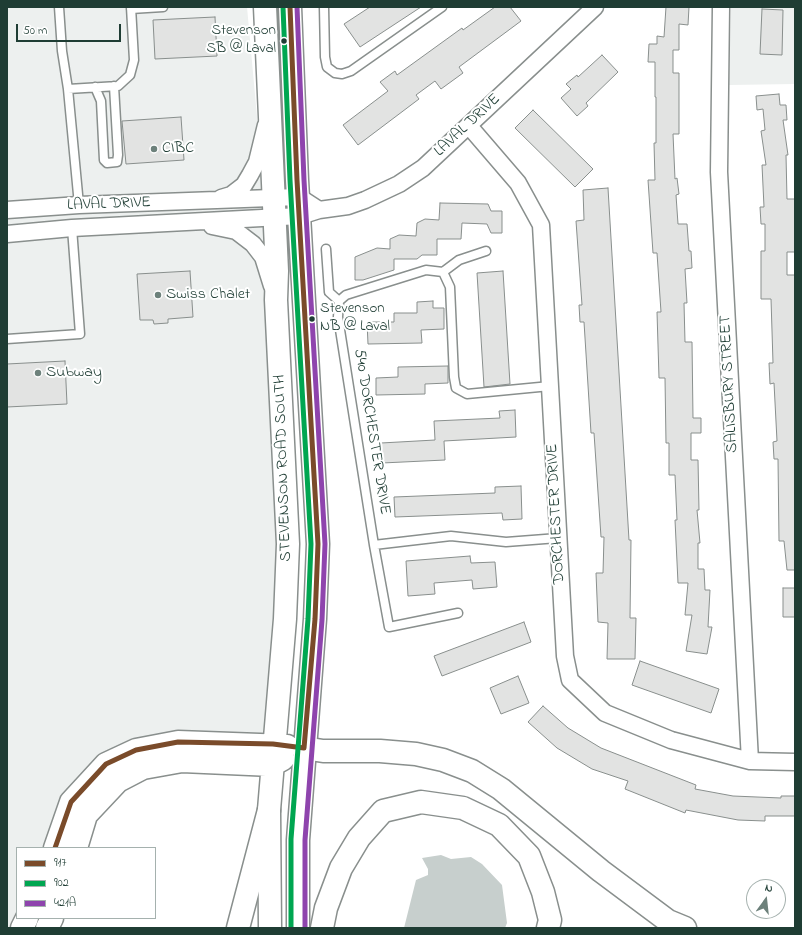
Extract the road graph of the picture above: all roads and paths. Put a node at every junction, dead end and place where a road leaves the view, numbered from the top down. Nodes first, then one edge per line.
1 (59, 7) edge
2 (163, 7) edge
3 (265, 7) edge
4 (290, 7) edge
5 (324, 7) edge
6 (442, 7) edge
7 (721, 7) edge
8 (131, 8) edge
9 (590, 9) edge
10 (114, 86) junction
11 (95, 87) junction
12 (68, 89) junction
13 (269, 114) junction
14 (469, 126) junction
15 (212, 200) junction
16 (79, 206) junction
17 (273, 207) junction
18 (306, 208) junction
19 (7, 210) edge
20 (167, 223) junction
21 (72, 228) junction
22 (7, 234) edge
23 (326, 249) dead end
24 (486, 251) dead end
25 (443, 272) junction
26 (276, 300) junction
27 (339, 301) junction
28 (7, 339) edge
29 (550, 386) junction
30 (558, 538) junction
31 (374, 544) junction
32 (458, 613) dead end
33 (304, 748) junction
34 (272, 755) junction
35 (750, 761) junction
36 (795, 762) edge
37 (269, 810) junction
38 (56, 847) edge
39 (76, 847) edge
40 (26, 919) edge
41 (52, 919) edge
42 (22, 928) edge
43 (47, 928) edge
44 (238, 928) edge
45 (270, 928) edge
46 (298, 928) edge
47 (322, 928) edge
48 (548, 928) edge
49 (685, 928) edge

1 - 12 lane
2 - 8 lane
3 - 13 main road, STEVENSON ROAD SOUTH
4 - 18 main road, STEVENSON ROAD SOUTH
5 - 6 lane
7 - 35 street, SALISBURY STREET
8 - 10 lane
9 - 14 street, LAVAL DRIVE
10 - 11 lane
10 - 11 lane
11 - 12 lane
12 - 16 lane
13 - 15 street, LAVAL DRIVE
13 - 17 main road, STEVENSON ROAD SOUTH
14 - 18 street, LAVAL DRIVE
14 - 29 street, DORCHESTER DRIVE
15 - 16 street, LAVAL DRIVE
15 - 17 street, LAVAL DRIVE
16 - 19 street, LAVAL DRIVE
17 - 18 street, LAVAL DRIVE
17 - 20 street, LAVAL DRIVE
17 - 26 main road, STEVENSON ROAD SOUTH
18 - 33 main road, STEVENSON ROAD SOUTH
20 - 21 street, LAVAL DRIVE
20 - 26 street, LAVAL DRIVE
21 - 22 street, LAVAL DRIVE
21 - 28 lane
23 - 27 lane
24 - 25 lane
25 - 27 lane
25 - 29 lane
26 - 34 main road, STEVENSON ROAD SOUTH
27 - 31 lane, 540 DORCHESTER DRIVE
29 - 30 street, DORCHESTER DRIVE
30 - 31 lane
30 - 35 street, DORCHESTER DRIVE
31 - 32 lane, 540 DORCHESTER DRIVE
33 - 34 main road
33 - 46 main road, STEVENSON ROAD SOUTH
33 - 49 main road
34 - 37 main road, STEVENSON ROAD SOUTH
34 - 38 main road
34 - 39 main road
35 - 36 street, DORCHESTER DRIVE
37 - 44 main road
37 - 45 main road, STEVENSON ROAD SOUTH
40 - 42 main road
41 - 43 main road
47 - 48 main road

